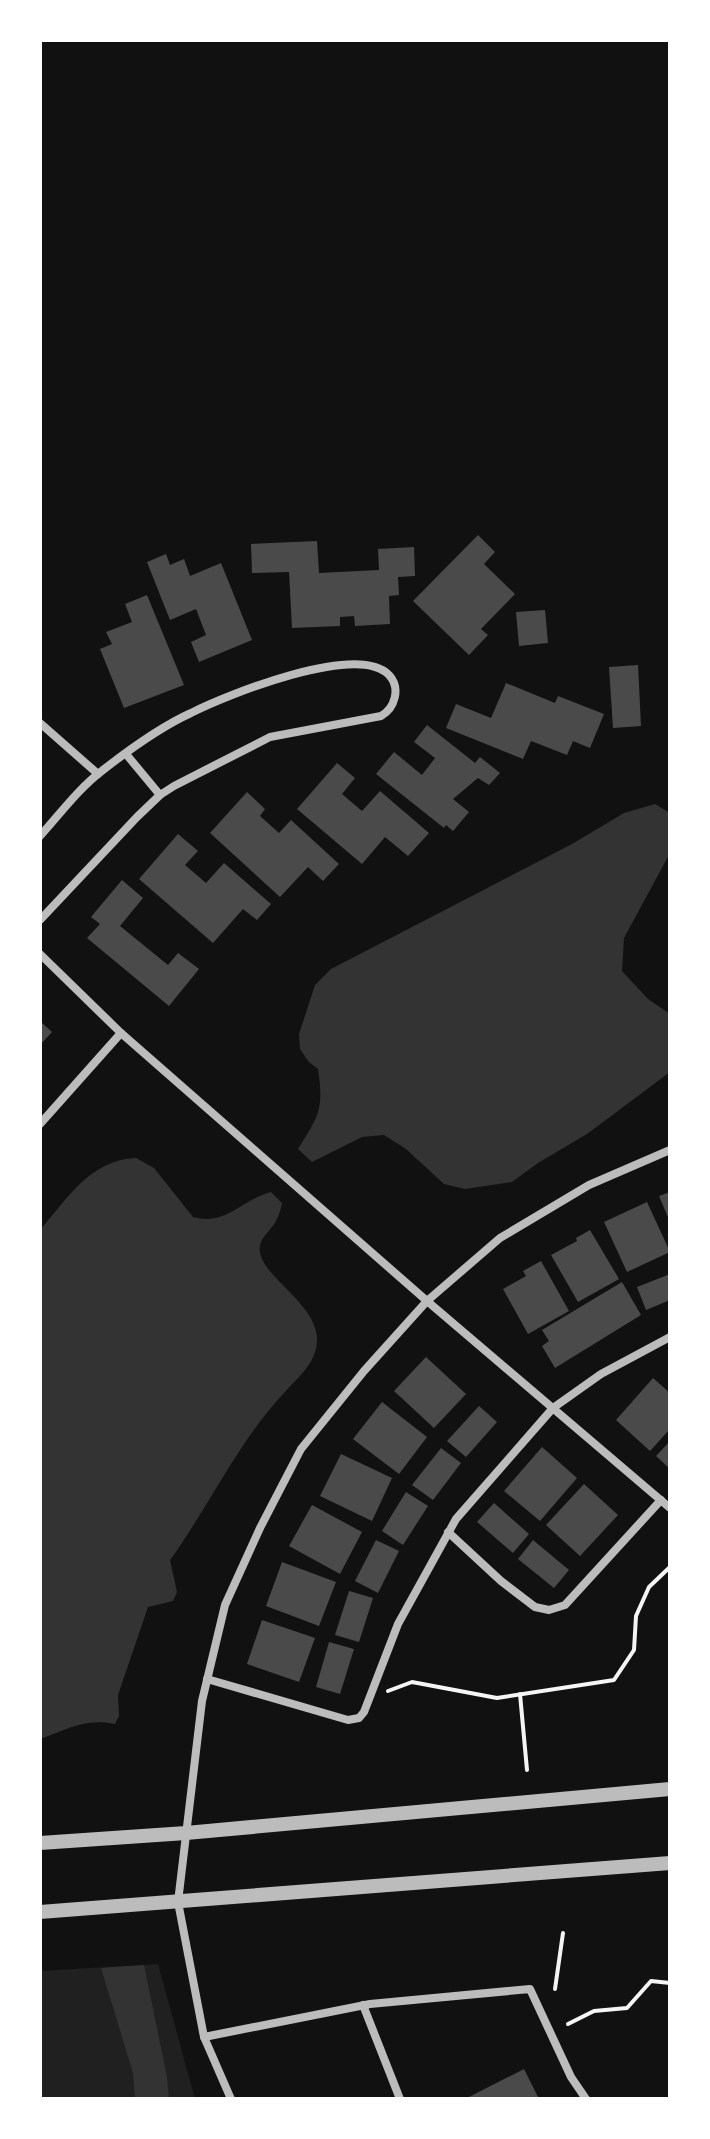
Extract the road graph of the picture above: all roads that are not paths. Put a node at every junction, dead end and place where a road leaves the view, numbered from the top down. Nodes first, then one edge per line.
1 (40, 723) edge
2 (126, 754) junction
3 (98, 774) junction
4 (160, 795) junction
5 (40, 836) edge
6 (40, 920) edge
7 (40, 954) edge
8 (121, 1033) junction
9 (40, 1124) edge
10 (670, 1150) edge
11 (427, 1301) junction
12 (670, 1337) edge
13 (553, 1408) junction
14 (661, 1500) junction
15 (670, 1508) edge
16 (448, 1532) junction
17 (207, 1679) junction
18 (670, 1789) edge
19 (186, 1833) junction
20 (40, 1843) edge
21 (670, 1863) edge
22 (178, 1902) junction
23 (40, 1912) edge
24 (363, 2005) junction
25 (204, 2037) junction
26 (231, 2099) edge
27 (400, 2099) edge
28 (586, 2099) edge

1 - 3 street
2 - 3 street
2 - 4 street
2 - 4 street
3 - 5 street
4 - 6 street
7 - 8 street
8 - 9 street
8 - 11 street
10 - 11 street
11 - 13 street
11 - 17 street
12 - 13 street
13 - 14 street
13 - 16 street
14 - 15 street
14 - 16 street
16 - 17 street
17 - 19 street
18 - 19 street
19 - 20 street
19 - 22 street
21 - 22 street
22 - 23 street
22 - 25 street
24 - 25 street
24 - 27 street
24 - 28 street
25 - 26 street

